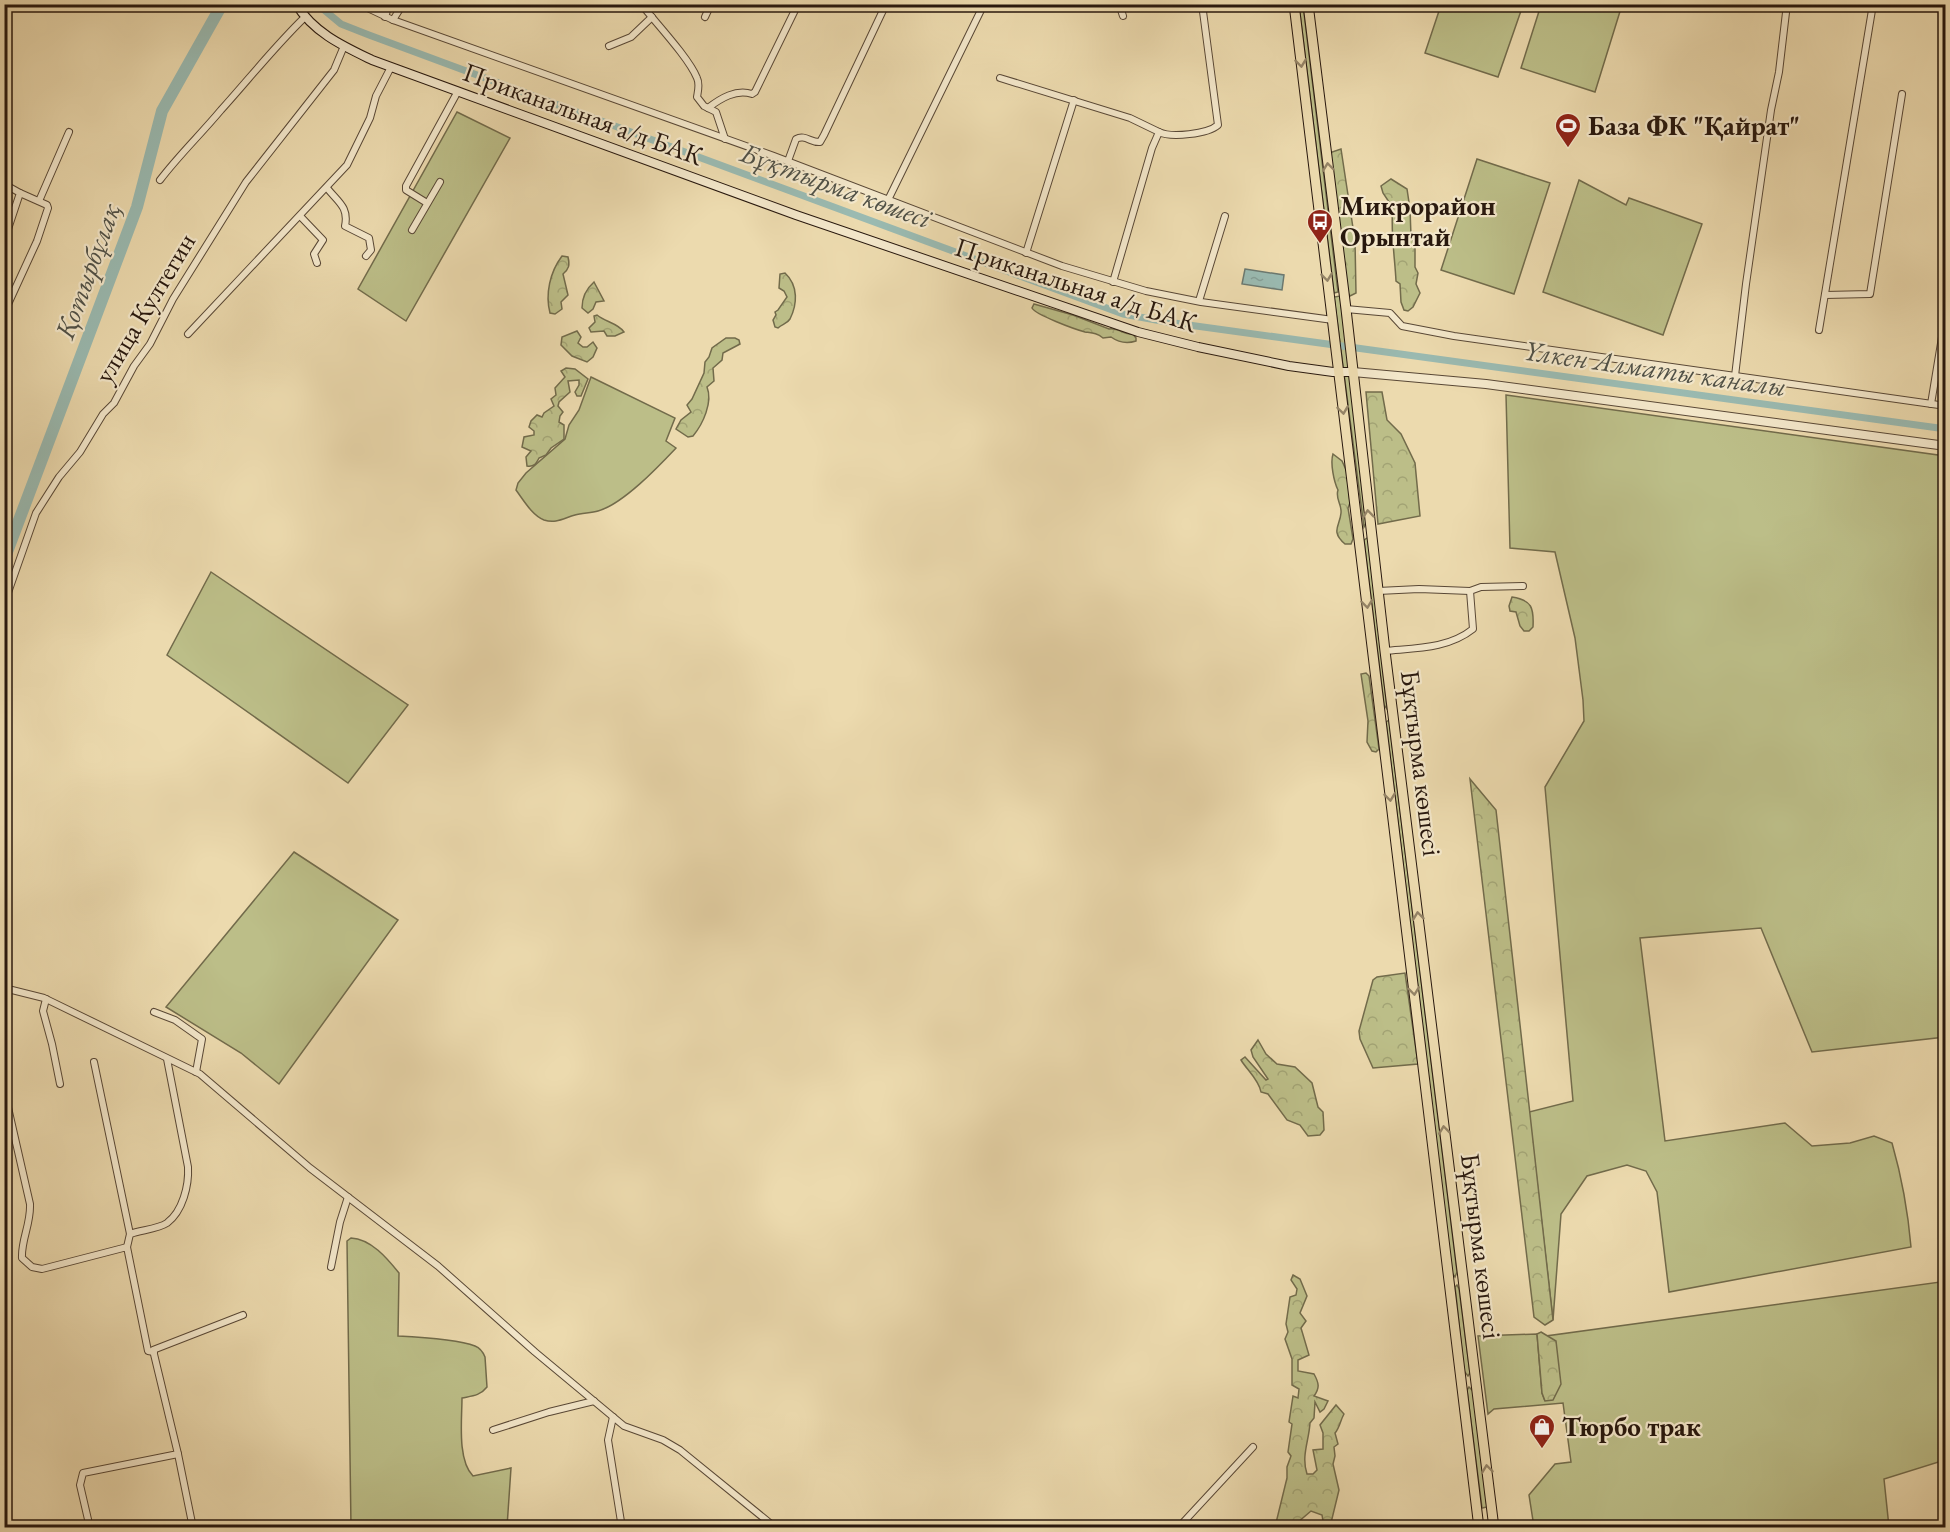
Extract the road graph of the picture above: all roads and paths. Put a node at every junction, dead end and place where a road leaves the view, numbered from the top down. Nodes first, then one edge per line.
1 (296, 4) edge
2 (359, 4) edge
3 (389, 4) edge
4 (403, 4) edge
5 (641, 4) edge
6 (711, 4) edge
7 (798, 4) edge
8 (886, 4) edge
9 (984, 4) edge
10 (1119, 4) edge
11 (1202, 4) edge
12 (1294, 4) edge
13 (1308, 4) edge
14 (1787, 4) edge
15 (1873, 4) edge
16 (705, 16) dead end
17 (1123, 16) dead end
18 (305, 17) junction
19 (385, 17) junction
20 (652, 17) junction
21 (393, 20) junction
22 (344, 46) junction
23 (609, 46) dead end
24 (391, 67) junction
25 (1000, 78) dead end
26 (458, 91) junction
27 (1902, 94) dead end
28 (1074, 100) junction
29 (708, 108) junction
30 (69, 132) dead end
31 (1159, 132) junction
32 (725, 139) junction
33 (788, 162) junction
34 (160, 180) dead end
35 (440, 182) dead end
36 (4, 184) edge
37 (327, 188) junction
38 (20, 193) junction
39 (888, 200) junction
40 (39, 201) junction
41 (427, 203) junction
42 (301, 216) junction
43 (1225, 216) dead end
44 (8, 229) dead end
45 (412, 230) dead end
46 (1026, 252) junction
47 (366, 256) dead end
48 (317, 262) dead end
49 (1113, 282) junction
50 (1825, 295) junction
51 (1199, 301) junction
52 (1346, 309) junction
53 (4, 313) edge
54 (1946, 313) edge
55 (1333, 323) junction
56 (1819, 330) dead end
57 (188, 334) dead end
58 (1352, 368) junction
59 (1338, 372) junction
60 (1735, 376) junction
61 (1931, 404) junction
62 (1946, 406) edge
63 (1946, 446) edge
64 (1371, 533) junction
65 (1358, 535) junction
66 (1523, 586) dead end
67 (1378, 591) junction
68 (1470, 591) junction
69 (4, 603) edge
70 (1385, 651) junction
71 (1380, 714) junction
72 (1393, 714) junction
73 (4, 988) edge
74 (46, 999) junction
75 (154, 1012) dead end
76 (167, 1059) junction
77 (94, 1062) dead end
78 (196, 1072) junction
79 (60, 1084) dead end
80 (4, 1090) edge
81 (348, 1197) junction
82 (130, 1234) junction
83 (127, 1247) junction
84 (331, 1267) dead end
85 (1463, 1280) junction
86 (1449, 1282) junction
87 (243, 1315) dead end
88 (154, 1352) junction
89 (594, 1401) junction
90 (613, 1417) junction
91 (493, 1430) dead end
92 (1254, 1447) dead end
93 (178, 1455) junction
94 (1478, 1526) edge
95 (90, 1527) edge
96 (193, 1527) edge
97 (622, 1527) edge
98 (776, 1527) edge
99 (1178, 1527) edge
100 (1494, 1527) edge

1 - 18 main road, Приканальная а/д БАК
2 - 19 street
3 - 19 street
4 - 21 street
5 - 20 street
6 - 16 street
7 - 29 street
8 - 33 street
9 - 39 street
10 - 17 street
11 - 31 street
12 -> 55 main road, Бұқтырма көшесі
52 -> 13 main road, Бұқтырма көшесі
14 - 60 street
15 - 50 street
18 - 22 main road, Приканальная а/д БАК
18 - 34 street
19 - 21 street
20 - 23 street
20 - 29 street
21 - 32 street
22 - 24 main road, Приканальная а/д БАК
22 - 69 street, улица Култегин
24 - 26 main road, Приканальная а/д БАК
24 - 37 street
25 - 28 street
26 - 41 street
26 - 59 main road, Приканальная а/д БАК
27 - 50 street
28 - 31 street
28 - 46 street
29 - 32 street
30 - 40 street
31 - 49 street
32 - 33 street
33 - 39 street
35 - 41 street
36 - 38 street
37 - 42 street
37 - 47 street
38 - 40 street
38 - 44 street
39 - 46 street
40 - 53 street
41 - 45 street
42 - 48 street
42 - 57 street
43 - 51 street
46 - 49 street
49 - 51 street
50 - 56 street
51 - 55 street
52 - 58 main road, Бұқтырма көшесі
52 - 60 street
54 - 61 street
55 - 59 main road, Бұқтырма көшесі
58 - 59 main road, Приканальная а/д БАК
58 - 63 street, Приканальная а/д БАК
64 -> 58 main road, Бұқтырма көшесі
59 -> 65 main road, Бұқтырма көшесі
60 - 61 street
61 - 62 street
64 - 65 main road
64 - 67 main road, Бұқтырма көшесі
65 -> 71 main road, Бұқтырма көшесі
66 - 68 street
67 - 68 street
67 - 70 main road, Бұқтырма көшесі
68 - 70 street
70 - 72 main road, Бұқтырма көшесі
71 - 72 main road
71 -> 86 main road, Бұқтырма көшесі
85 -> 72 main road, Бұқтырма көшесі
73 - 74 street
74 - 76 street
74 - 79 street
75 - 78 street
76 - 78 street
76 - 82 street
77 - 82 street
78 - 81 street
80 - 83 street
81 - 84 street
81 - 89 street
82 - 83 street
83 - 88 street
85 - 86 main road
100 -> 85 main road, Бұқтырма көшесі
86 - 94 main road, Бұқтырма көшесі
87 - 88 street
88 - 93 street
89 - 90 street
89 - 91 street
90 - 97 street
90 - 98 street
92 - 99 street
93 - 95 street
93 - 96 street

